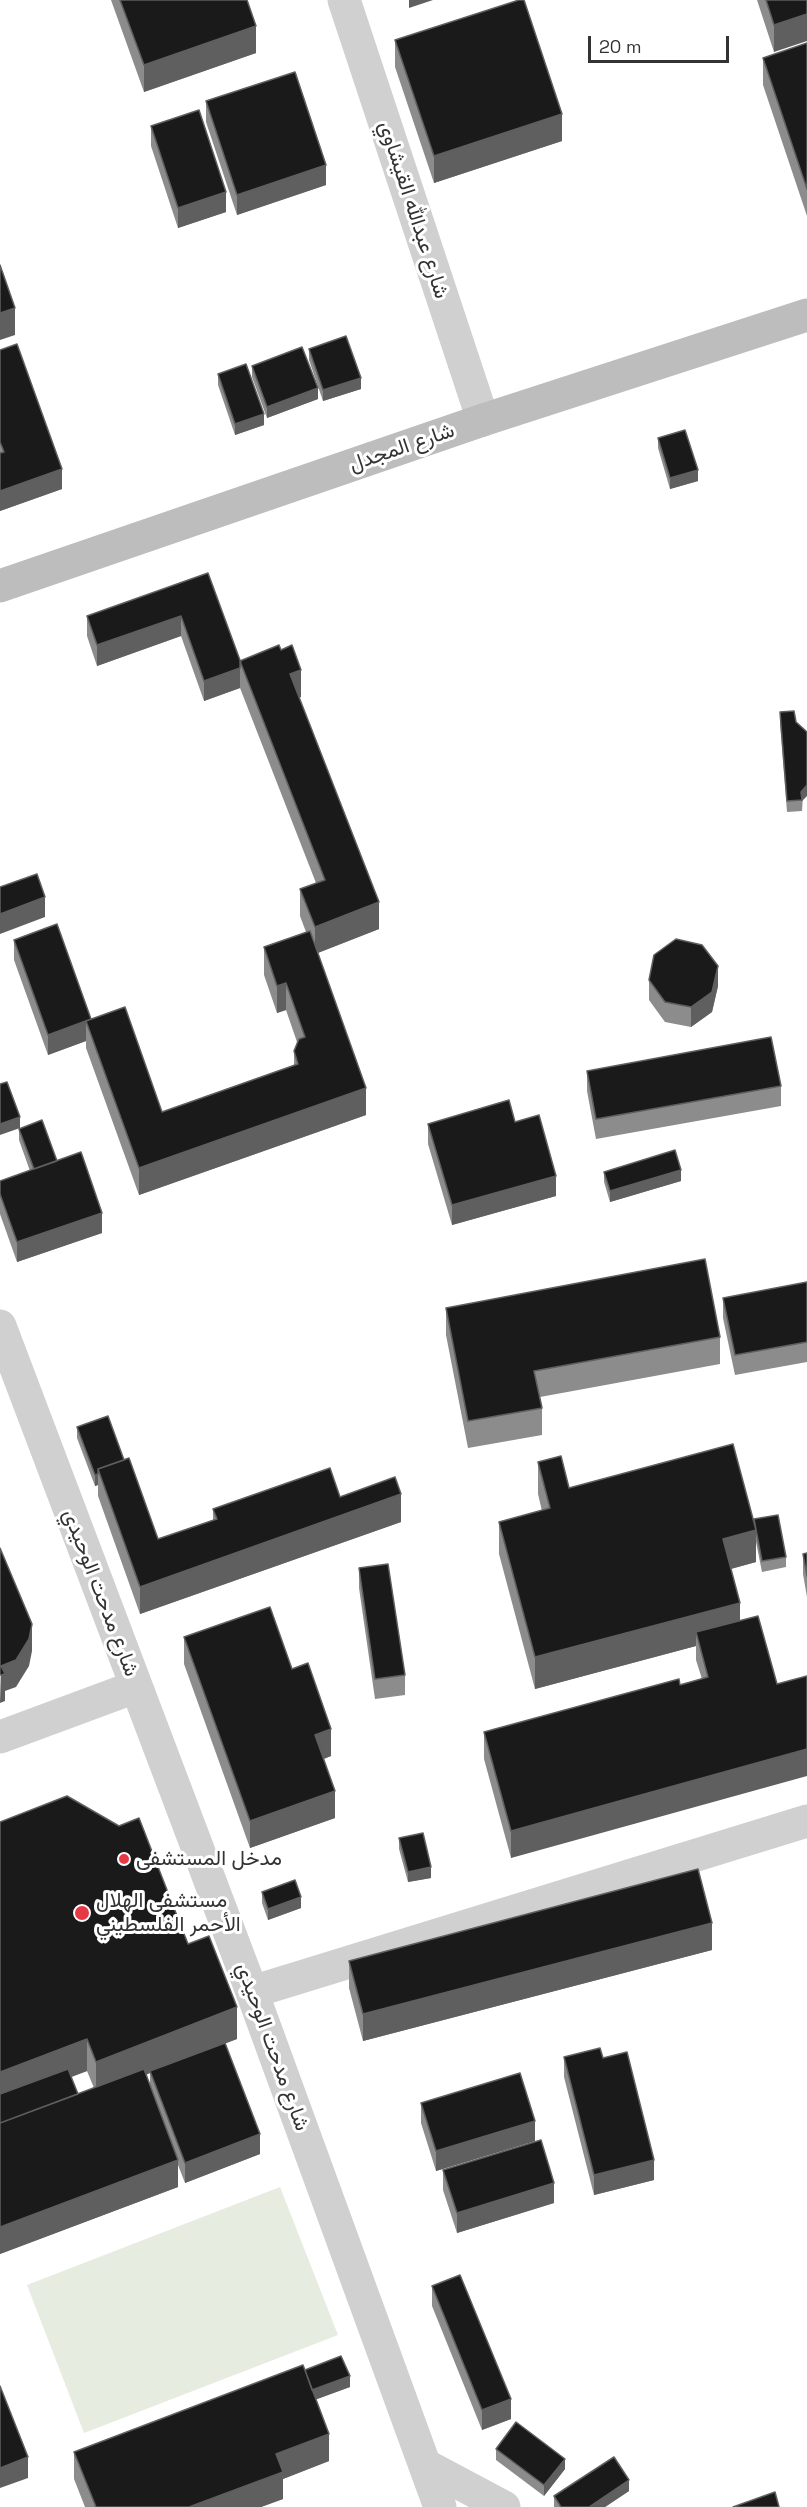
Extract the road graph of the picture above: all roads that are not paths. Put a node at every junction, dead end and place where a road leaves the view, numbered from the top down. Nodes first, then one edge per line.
1 (344, 0) edge
2 (807, 315) edge
3 (483, 420) junction
4 (0, 586) edge
5 (0, 1326) edge
6 (135, 1687) junction
7 (0, 1737) edge
8 (807, 1821) edge
9 (252, 1992) junction
10 (427, 2466) junction
11 (440, 2507) edge
12 (504, 2507) edge

1 - 3 street, شارع عبدالله القيشاوي
2 - 3 main road, شارع المجدل
3 - 4 main road, شارع المجدل
5 - 6 street, شارع مدحت الوحيدي
6 - 7 street
6 - 9 street, شارع مدحت الوحيدي
8 - 9 street
9 - 10 street, شارع مدحت الوحيدي
10 - 11 street, شارع مدحت الوحيدي
10 - 12 street

